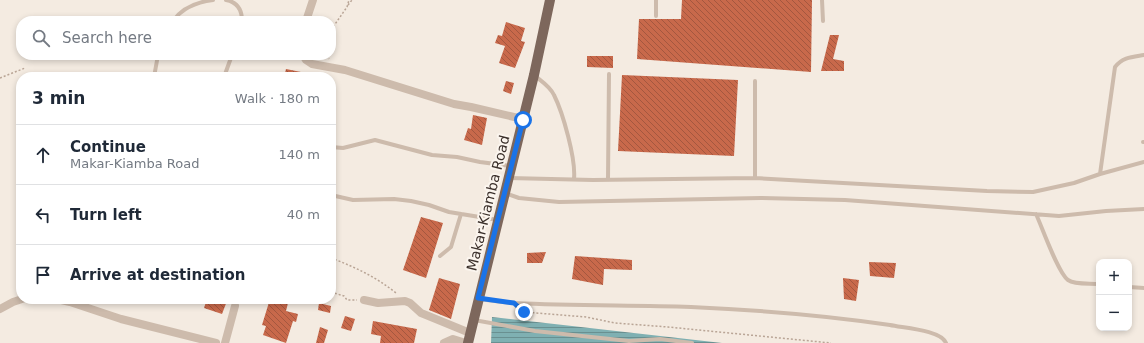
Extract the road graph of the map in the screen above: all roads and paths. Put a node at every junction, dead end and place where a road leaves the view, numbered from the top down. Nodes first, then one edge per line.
1 (213, 0) edge
2 (226, 0) edge
3 (312, 0) edge
4 (349, 0) edge
5 (352, 0) edge
6 (550, 0) edge
7 (656, 0) edge
8 (822, 0) edge
9 (347, 7) junction
10 (176, 16) edge
11 (242, 16) edge
12 (307, 16) edge
13 (656, 16) dead end
14 (823, 21) dead end
15 (336, 23) edge
16 (1144, 55) edge
17 (157, 60) edge
18 (230, 60) edge
19 (306, 60) edge
20 (25, 68) dead end
21 (155, 72) edge
22 (226, 72) edge
23 (609, 74) dead end
24 (534, 75) junction
25 (0, 78) edge
26 (755, 81) dead end
27 (523, 120) junction
28 (336, 147) edge
29 (1144, 162) edge
30 (512, 166) junction
31 (1100, 174) junction
32 (509, 178) junction
33 (755, 178) junction
34 (574, 179) junction
35 (608, 180) junction
36 (505, 193) junction
37 (336, 196) edge
38 (1144, 209) edge
39 (461, 214) junction
40 (1036, 214) junction
41 (498, 220) junction
42 (440, 256) dead end
43 (336, 260) edge
44 (1096, 284) edge
45 (1132, 287) edge
46 (1144, 288) edge
47 (336, 294) edge
48 (478, 298) junction
49 (364, 300) joint
50 (16, 301) edge
51 (405, 301) junction
52 (514, 303) junction
53 (76, 304) edge
54 (235, 306) dead end
55 (0, 309) edge
56 (473, 320) junction
57 (468, 340) edge
58 (639, 341) edge
59 (216, 343) edge
60 (225, 343) edge
61 (444, 343) edge
62 (692, 343) edge
63 (831, 343) edge
64 (946, 343) edge

1 - 10 lane
2 - 11 lane
3 - 12 street
4 - 9 path
5 - 9 path
6 - 24 main road, Makar-Kiamba Road
7 - 13 lane
8 - 14 lane
9 - 15 path
16 - 31 lane
17 - 21 lane
18 - 22 lane
19 - 27 street
20 - 25 path
23 - 35 lane
24 - 27 main road, Makar-Kiamba Road
24 - 34 lane
26 - 33 lane
27 - 30 main road, Makar-Kiamba Road
28 - 30 lane
29 - 31 lane
30 - 32 main road, Makar-Kiamba Road
31 - 33 lane
32 - 34 lane
32 - 36 main road, Makar-Kiamba Road
33 - 35 lane
34 - 35 lane
36 - 40 lane
36 - 41 main road, Makar-Kiamba Road
37 - 39 lane
38 - 40 lane
39 - 41 lane
39 - 42 lane
40 - 44 lane
41 - 48 main road, Makar-Kiamba Road
43 - 51 path
45 - 46 lane
47 - 49 path
48 - 52 lane
48 - 56 main road, Makar-Kiamba Road
49 - 51 street
50 - 55 street
51 - 57 street
52 - 63 path
52 - 64 lane
53 - 59 street
54 - 60 street
56 - 57 main road, Makar-Kiamba Road
56 - 58 lane
57 - 61 street
58 - 62 lane

